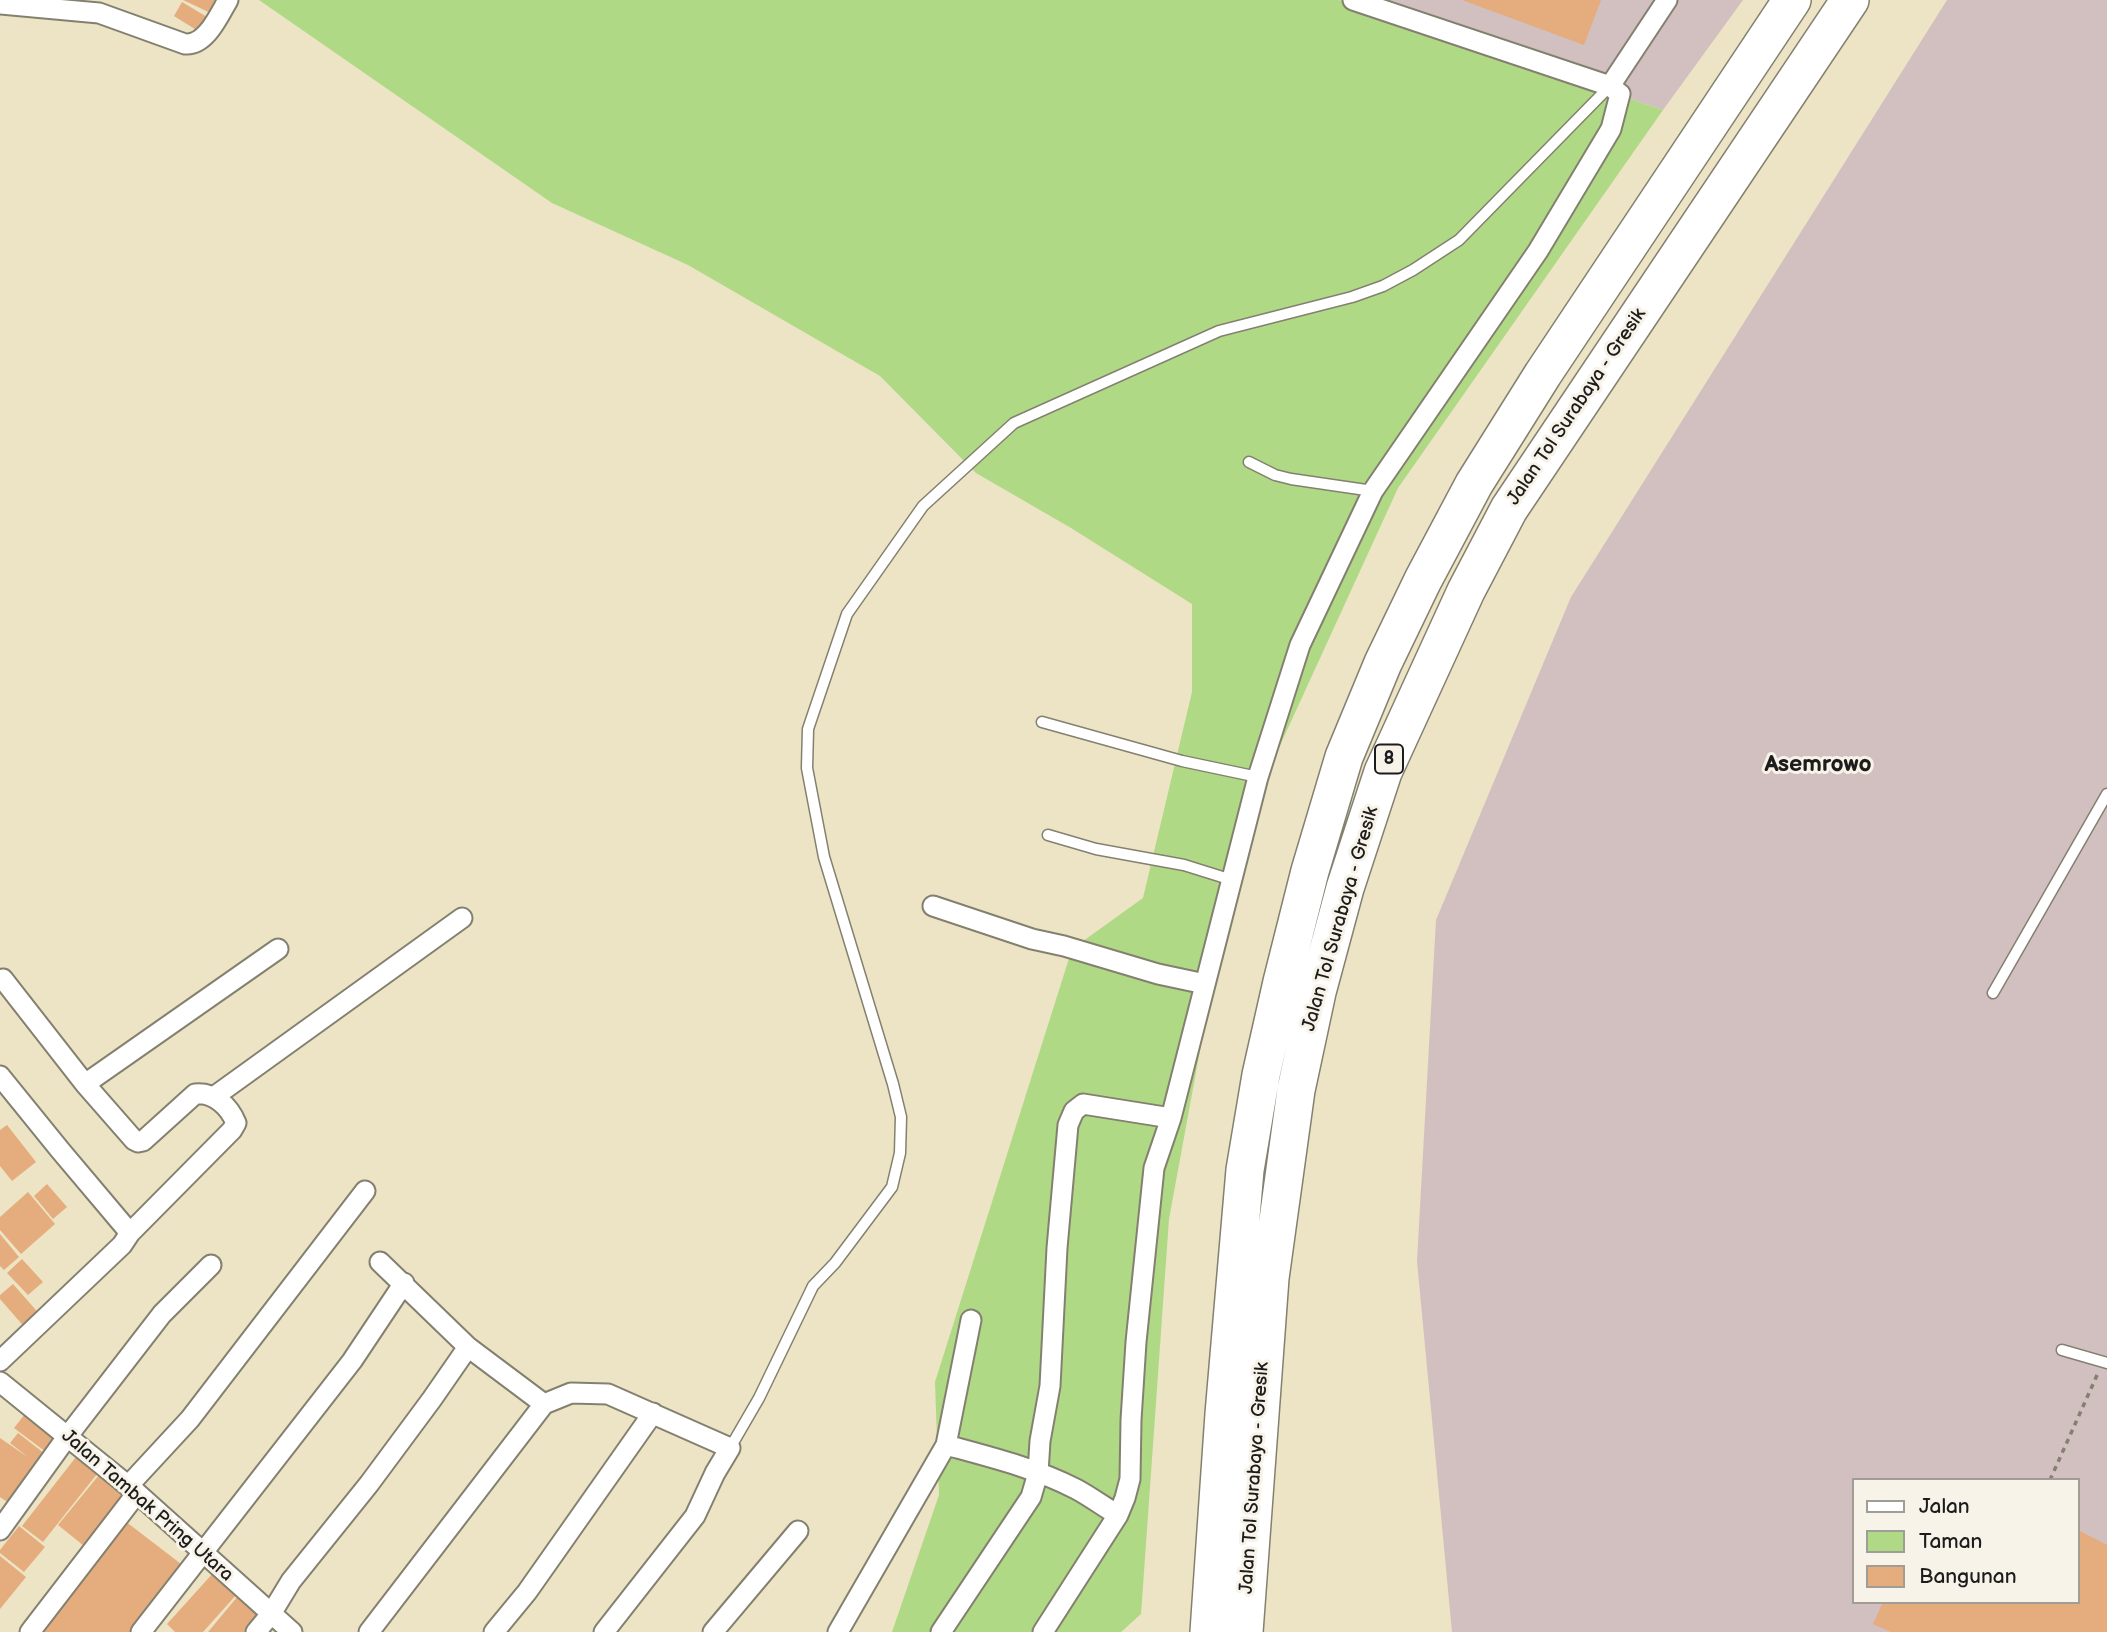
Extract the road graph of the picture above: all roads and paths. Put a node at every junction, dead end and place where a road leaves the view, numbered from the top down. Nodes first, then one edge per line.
1 (228, 0) edge
2 (1353, 0) edge
3 (1667, 0) edge
4 (1792, 0) edge
5 (1850, 0) edge
6 (0, 4) edge
7 (1610, 86) junction
8 (1249, 462) dead end
9 (1373, 491) junction
10 (1042, 722) dead end
11 (1258, 777) junction
12 (2107, 794) edge
13 (1048, 835) dead end
14 (1232, 880) junction
15 (933, 906) dead end
16 (461, 918) dead end
17 (278, 949) dead end
18 (3, 979) dead end
19 (1205, 984) junction
20 (1993, 993) dead end
21 (0, 1076) edge
22 (85, 1084) junction
23 (215, 1096) junction
24 (1171, 1118) junction
25 (365, 1191) dead end
26 (130, 1233) junction
27 (380, 1262) dead end
28 (211, 1265) dead end
29 (404, 1283) junction
30 (971, 1320) dead end
31 (468, 1347) junction
32 (2062, 1350) dead end
33 (0, 1361) edge
34 (2105, 1363) edge
35 (0, 1382) edge
36 (544, 1404) junction
37 (653, 1413) junction
38 (67, 1437) junction
39 (946, 1445) junction
40 (730, 1448) junction
41 (1038, 1473) junction
42 (2051, 1478) edge
43 (132, 1490) junction
44 (1118, 1515) junction
45 (0, 1530) edge
46 (798, 1531) dead end
47 (202, 1552) junction
48 (271, 1614) junction
49 (30, 1632) edge
50 (141, 1632) edge
51 (256, 1632) edge
52 (292, 1632) edge
53 (369, 1632) edge
54 (494, 1632) edge
55 (604, 1632) edge
56 (713, 1632) edge
57 (838, 1632) edge
58 (941, 1632) edge
59 (1043, 1632) edge
60 (1209, 1632) edge
61 (1244, 1632) edge

1 - 6 street
2 - 7 street
3 - 7 street
4 - 60 highway, Jalan Tol Surabaya - Gresik / 8
5 - 61 highway, Jalan Tol Surabaya - Gresik / 8
7 - 9 street
7 - 40 lane
8 - 9 lane
9 - 11 street
10 - 11 lane
11 - 14 street
12 - 20 lane
13 - 14 lane
14 - 19 street
15 - 19 street
16 - 23 street
17 - 22 street
18 - 22 street
19 - 24 street
21 - 26 street
22 - 23 street
23 - 26 street
24 - 41 street
24 - 44 street
25 - 43 street
26 - 33 street
27 - 29 street
28 - 38 street
29 - 31 street
29 - 47 street
30 - 39 street
31 - 36 street
31 - 48 street
32 - 34 lane
34 - 42 path
35 - 38 street, Jalan Tambak Pring Utara
36 - 37 street
36 - 53 street
37 - 40 street
37 - 54 street
38 - 43 street, Jalan Tambak Pring Utara
38 - 45 street
39 - 41 street
39 - 57 street
40 - 55 street
41 - 44 street
41 - 58 street
43 - 47 street, Jalan Tambak Pring Utara
43 - 49 street
44 - 59 street
46 - 56 street
47 - 48 street, Jalan Tambak Pring Utara
47 - 50 street
48 - 51 street
48 - 52 street, Jalan Tambak Pring Utara

